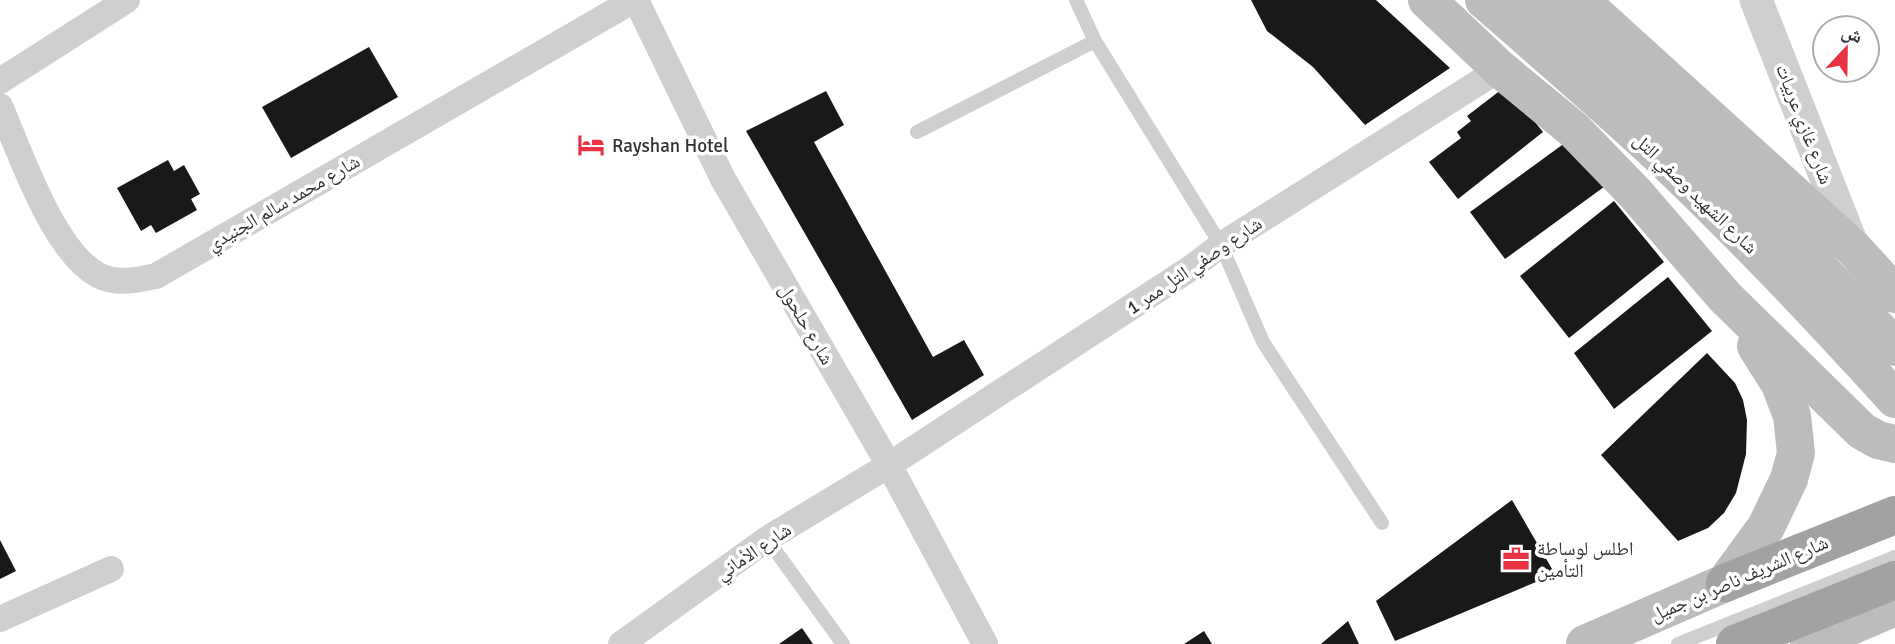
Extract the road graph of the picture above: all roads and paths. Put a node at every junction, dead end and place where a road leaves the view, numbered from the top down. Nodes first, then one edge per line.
1 (127, 0) edge
2 (635, 0) edge
3 (1076, 0) edge
4 (1427, 0) edge
5 (1484, 0) edge
6 (1533, 0) edge
7 (1580, 0) edge
8 (1760, 1) edge
9 (1095, 41) junction
10 (1500, 69) junction
11 (0, 81) edge
12 (0, 106) edge
13 (917, 132) dead end
14 (1222, 245) junction
15 (1854, 249) junction
16 (1895, 294) edge
17 (1725, 297) junction
18 (1895, 347) edge
19 (1895, 399) edge
20 (1895, 444) edge
21 (889, 465) junction
22 (1895, 515) edge
23 (1382, 523) dead end
24 (767, 539) junction
25 (1895, 557) edge
26 (111, 569) dead end
27 (1895, 580) edge
28 (1725, 583) junction
29 (1895, 607) edge
30 (0, 620) edge
31 (621, 644) edge
32 (843, 644) edge
33 (985, 644) edge
34 (1585, 644) edge
35 (1678, 644) edge
36 (1735, 644) edge
37 (1810, 644) edge

1 - 11 street
2 - 12 street, شارع محمد سالم الجنيدي
2 - 21 street, شارع حلحول
3 - 9 lane
4 - 10 main road
5 - 19 main road, شارع الشهيد وصفي التل
6 - 18 main road, شارع الشهيد وصفي التل
7 - 15 main road
8 - 15 street, شارع غازي عربيات
9 - 13 lane
9 - 14 lane
10 - 14 street, شارع وصفي التل ممر 1
10 - 17 main road
14 - 21 street, شارع وصفي التل ممر 1
14 - 23 lane
15 - 16 main road
17 - 20 main road
17 - 28 main road
21 - 24 street, شارع الأماني
21 - 33 street, شارع حلحول
22 - 28 highway, شارع الشريف ناصر بن جميل
24 - 31 street, شارع الأماني
24 - 32 lane
25 - 35 lane
26 - 30 street
27 - 36 highway
28 - 34 main road, شارع الشريف ناصر بن جميل
29 - 37 main road

